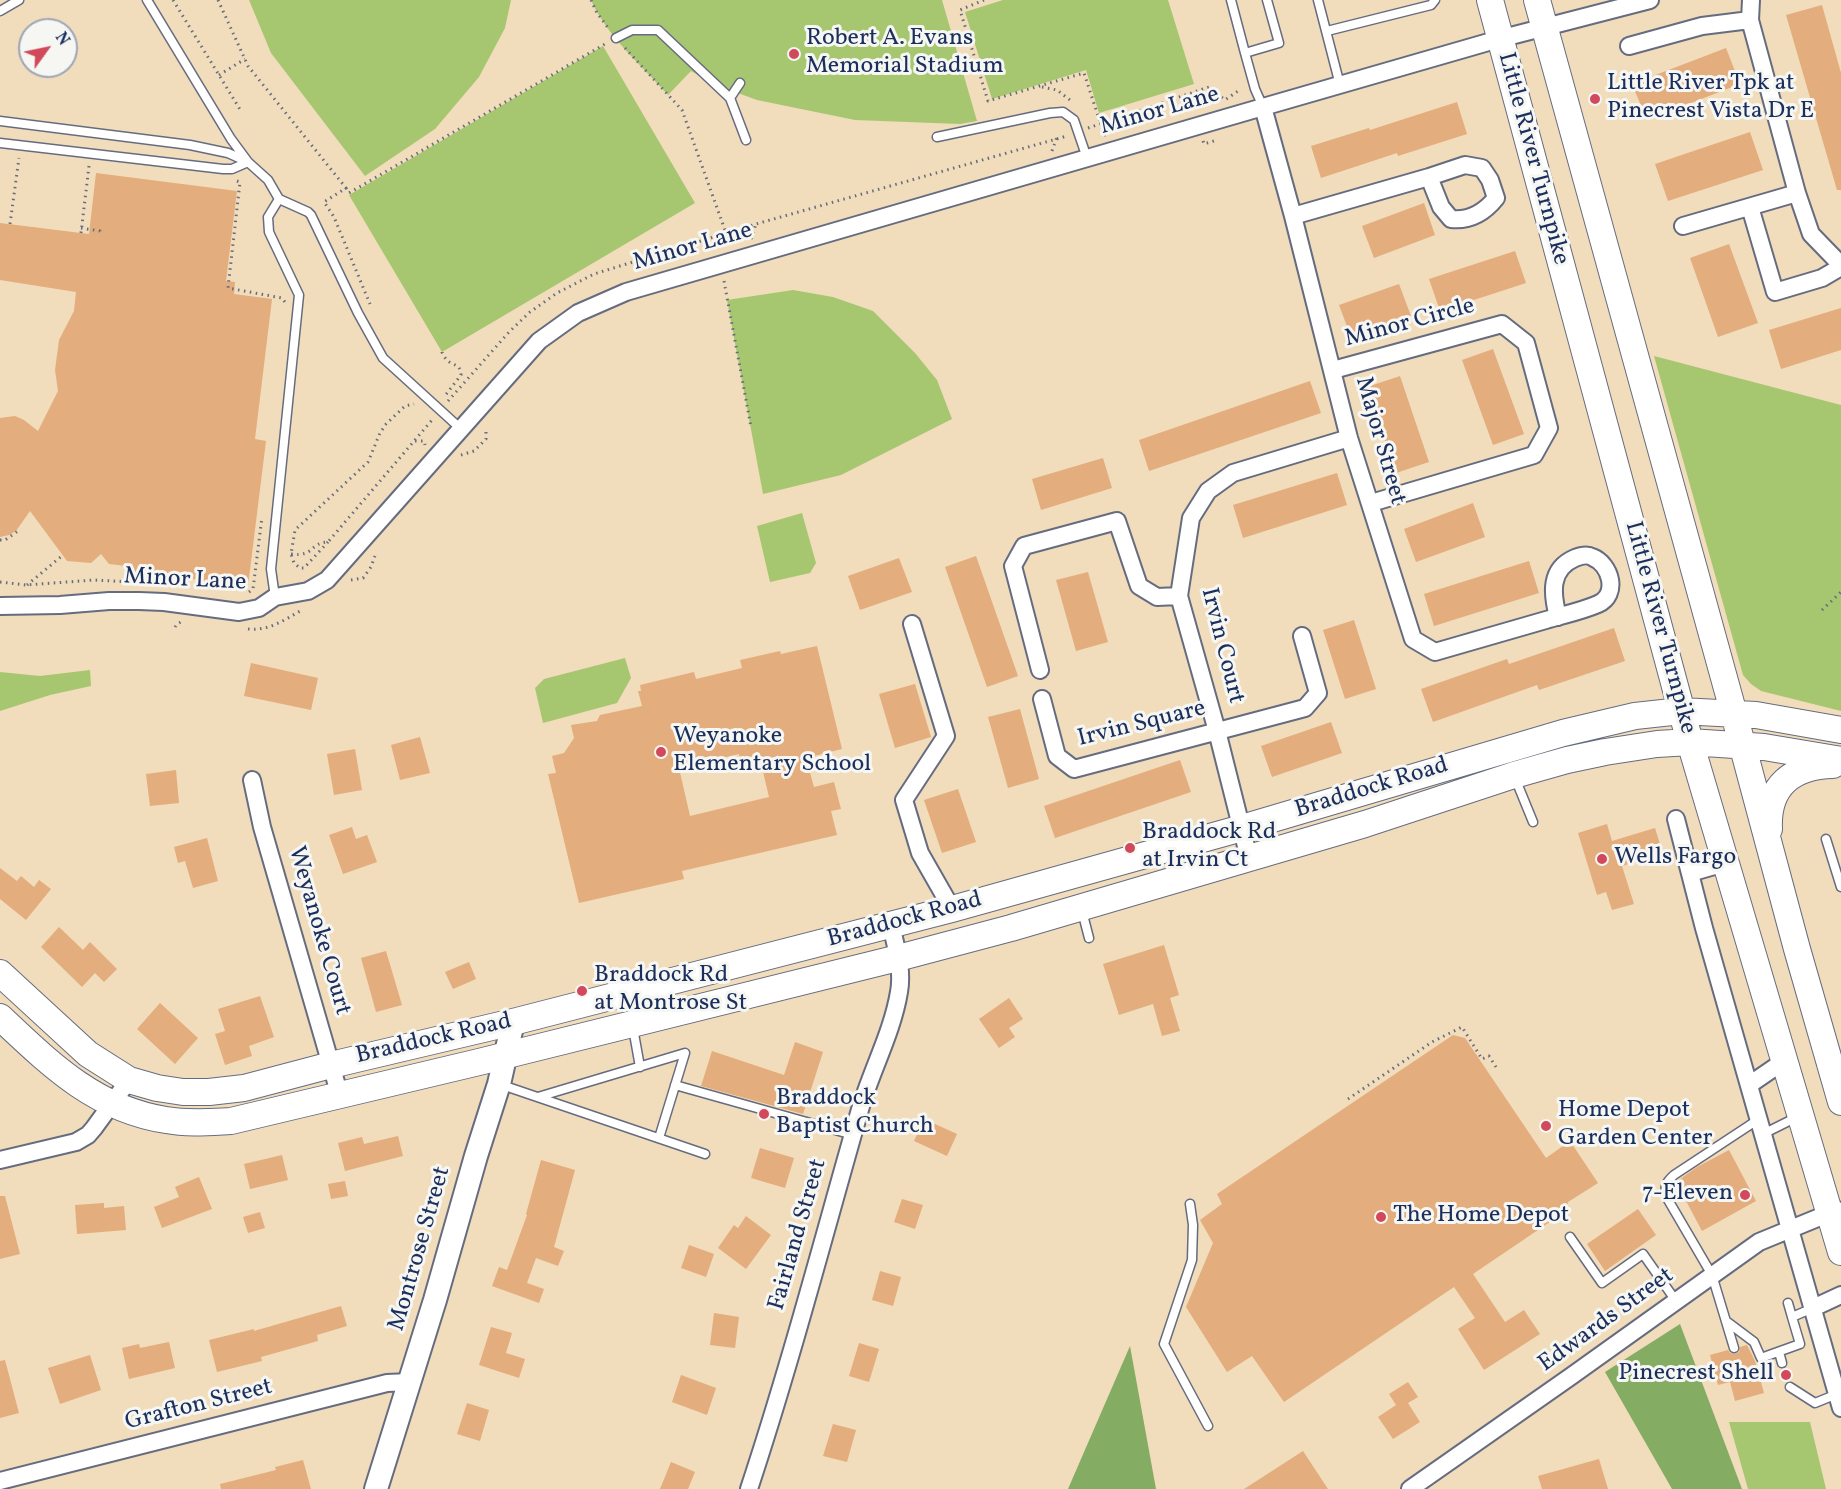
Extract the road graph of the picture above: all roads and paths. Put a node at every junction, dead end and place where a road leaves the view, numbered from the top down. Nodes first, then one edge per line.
1 (18, 0) edge
2 (147, 0) edge
3 (173, 0) edge
4 (218, 0) edge
5 (591, 0) edge
6 (984, 0) edge
7 (1232, 0) edge
8 (1267, 0) edge
9 (1318, 0) edge
10 (1435, 0) edge
11 (1490, 0) edge
12 (1537, 0) edge
13 (1650, 0) edge
14 (1751, 0) edge
15 (0, 11) edge
16 (1750, 20) junction
17 (1544, 28) junction
18 (1327, 31) junction
19 (616, 38) junction
20 (1499, 39) junction
21 (1629, 46) dead end
22 (1245, 53) junction
23 (245, 59) junction
24 (219, 75) junction
25 (740, 83) dead end
26 (1340, 85) junction
27 (1238, 91) dead end
28 (730, 98) junction
29 (1263, 106) junction
30 (241, 111) dead end
31 (0, 121) edge
32 (1101, 124) junction
33 (1084, 129) dead end
34 (1066, 135) dead end
35 (937, 137) dead end
36 (1202, 138) dead end
37 (1225, 138) dead end
38 (746, 140) dead end
39 (0, 142) edge
40 (20, 153) dead end
41 (1087, 158) junction
42 (90, 162) dead end
43 (248, 162) junction
44 (1430, 177) dead end
45 (230, 180) dead end
46 (346, 188) junction
47 (1797, 193) junction
48 (279, 199) junction
49 (1750, 207) junction
50 (1293, 216) junction
51 (10, 224) dead end
52 (1683, 226) dead end
53 (726, 233) dead end
54 (100, 235) dead end
55 (749, 246) dead end
56 (1841, 266) edge
57 (714, 284) dead end
58 (279, 298) dead end
59 (370, 304) dead end
60 (442, 352) dead end
61 (1334, 370) junction
62 (436, 391) dead end
63 (417, 404) dead end
64 (431, 416) dead end
65 (751, 427) dead end
66 (462, 429) junction
67 (479, 434) dead end
68 (1349, 438) junction
69 (466, 448) dead end
70 (1371, 503) junction
71 (18, 531) dead end
72 (259, 538) dead end
73 (0, 540) edge
74 (328, 542) junction
75 (376, 551) dead end
76 (291, 554) junction
77 (63, 555) dead end
78 (369, 559) dead end
79 (0, 582) edge
80 (152, 583) dead end
81 (26, 585) junction
82 (1841, 592) edge
83 (241, 594) dead end
84 (1179, 596) junction
85 (275, 597) junction
86 (0, 606) edge
87 (1822, 610) dead end
88 (1558, 617) dead end
89 (912, 624) dead end
90 (1302, 636) dead end
91 (1040, 670) dead end
92 (1042, 699) dead end
93 (1681, 711) junction
94 (1734, 714) junction
95 (1841, 730) edge
96 (1217, 731) junction
97 (1690, 742) junction
98 (1742, 746) junction
99 (1841, 760) edge
100 (1841, 765) edge
101 (1514, 775) junction
102 (252, 780) dead end
103 (1676, 819) dead end
104 (1533, 822) dead end
105 (1242, 828) junction
106 (1826, 839) dead end
107 (1771, 851) junction
108 (1249, 858) junction
109 (1725, 862) junction
110 (1690, 873) junction
111 (1841, 887) edge
112 (1081, 908) junction
113 (952, 909) junction
114 (891, 925) junction
115 (1089, 938) dead end
116 (898, 958) junction
117 (0, 973) edge
118 (0, 1017) edge
119 (513, 1022) junction
120 (632, 1024) junction
121 (505, 1056) junction
122 (1784, 1061) junction
123 (331, 1065) junction
124 (640, 1067) junction
125 (1496, 1067) dead end
126 (129, 1080) junction
127 (499, 1084) junction
128 (1749, 1085) junction
129 (675, 1086) junction
130 (339, 1096) junction
131 (538, 1097) junction
132 (1348, 1099) dead end
133 (1841, 1102) edge
134 (112, 1104) junction
135 (1801, 1115) junction
136 (1761, 1126) junction
137 (853, 1135) junction
138 (659, 1138) junction
139 (705, 1154) dead end
140 (0, 1160) edge
141 (1190, 1204) dead end
142 (1835, 1211) edge
143 (1791, 1228) junction
144 (1570, 1237) dead end
145 (1841, 1252) edge
146 (1712, 1275) junction
147 (1841, 1295) edge
148 (1676, 1301) junction
149 (1788, 1303) dead end
150 (1813, 1308) junction
151 (1792, 1317) junction
152 (1726, 1321) junction
153 (1734, 1348) dead end
154 (1779, 1352) junction
155 (1782, 1363) dead end
156 (410, 1382) junction
157 (1790, 1387) dead end
158 (1840, 1398) edge
159 (1208, 1426) dead end
160 (0, 1481) edge
161 (376, 1489) edge
162 (749, 1489) edge
163 (1410, 1489) edge

1 - 15 lane
2 - 43 lane
3 - 24 path
4 - 23 path
5 - 19 path
6 - 32 path
7 - 22 lane
8 - 22 lane
9 - 18 lane
10 - 18 lane
11 - 20 main road, Little River Turnpike
12 - 17 main road, Little River Turnpike
13 - 17 street, Minor Lane
14 - 16 street
16 - 21 street
16 - 47 street
17 - 20 street, Minor Lane
17 - 94 main road, Little River Turnpike
18 - 26 lane
19 - 28 lane
19 - 46 path
19 - 53 path
20 - 26 street, Minor Lane
20 - 93 main road, Little River Turnpike
22 - 29 lane
23 - 24 path
23 - 46 path
24 - 30 path
25 - 28 lane
26 - 29 street, Minor Lane
27 - 32 path
28 - 38 lane
29 - 41 street, Minor Lane
29 - 50 street, Major Street
31 - 43 lane
32 - 33 path
34 - 55 path
35 - 41 lane
36 - 37 path
39 - 43 lane
40 - 51 path
41 - 66 street, Minor Lane
42 - 54 path
43 - 48 lane
44 - 50 street
45 - 58 path
46 - 59 path
47 - 49 street
47 - 56 street
48 - 66 lane
48 - 85 lane
49 - 52 street
49 - 56 street
50 - 61 street, Major Street
57 - 65 path
60 - 62 path
61 - 68 street, Major Street
61 - 70 street, Minor Circle
63 - 76 path
64 - 74 path
66 - 85 street, Minor Lane
67 - 69 path
68 - 70 street, Major Street
68 - 84 street, Irvin Court
70 - 88 street, Major Street
71 - 73 path
72 - 83 path
74 - 76 path
74 - 76 path
75 - 78 path
77 - 81 path
79 - 81 path
80 - 81 path
82 - 87 path
84 - 91 street
84 - 96 street, Irvin Court
85 - 86 street, Minor Lane
89 - 113 street
90 - 96 street, Irvin Square
92 - 96 street, Irvin Square
93 - 94 main road, Braddock Road
93 - 97 main road, Little River Turnpike
93 - 105 main road, Braddock Road
94 - 95 main road, Braddock Road
94 - 98 main road, Little River Turnpike
96 - 105 street, Irvin Court
97 - 98 main road, Braddock Road
97 - 101 main road, Braddock Road
97 - 109 main road, Little River Turnpike
98 - 99 main road, Braddock Road
98 - 107 main road, Little River Turnpike
100 - 107 main road
101 - 104 lane
101 - 108 main road, Braddock Road
102 - 123 street, Weyanoke Court
103 - 110 street
105 - 108 street, Irvin Court
105 - 113 main road, Braddock Road
106 - 111 lane
107 - 133 main road, Little River Turnpike
108 - 112 main road, Braddock Road
109 - 110 street
109 - 122 main road, Little River Turnpike
110 - 128 street
112 - 115 lane
112 - 116 main road, Braddock Road
113 - 114 main road, Braddock Road
114 - 116 street, Fairland Street
114 - 119 main road, Braddock Road
116 - 120 main road, Braddock Road
116 - 137 street, Fairland Street
117 - 126 main road, Braddock Road
118 - 134 main road, Braddock Road
119 - 121 street, Montrose Street
119 - 123 main road, Braddock Road
120 - 121 main road, Braddock Road
120 - 124 lane
121 - 127 street, Montrose Street
121 - 130 main road, Braddock Road
122 - 128 street
122 - 135 main road, Little River Turnpike
123 - 126 main road, Braddock Road
123 - 130 street, Weyanoke Court
124 - 129 lane
124 - 131 lane
125 - 132 path
126 - 134 street
127 - 131 lane
127 - 156 street, Montrose Street
128 - 136 street
129 - 137 lane
129 - 138 lane
130 - 134 main road, Braddock Road
131 - 138 lane
134 - 140 street
135 - 136 lane
135 - 142 main road, Little River Turnpike
136 - 143 street
136 - 146 lane
137 - 162 street, Fairland Street
138 - 139 lane
141 - 159 lane
142 - 143 street, Edwards Street
142 - 145 main road, Little River Turnpike
143 - 146 street, Edwards Street
143 - 150 street
144 - 148 lane
146 - 148 street, Edwards Street
146 - 152 lane
147 - 150 street
148 - 163 street, Edwards Street
149 - 151 lane
150 - 151 lane
150 - 158 street
151 - 154 lane
152 - 153 lane
152 - 154 lane
154 - 155 lane
156 - 160 street, Grafton Street
156 - 161 street, Montrose Street
157 - 158 lane

